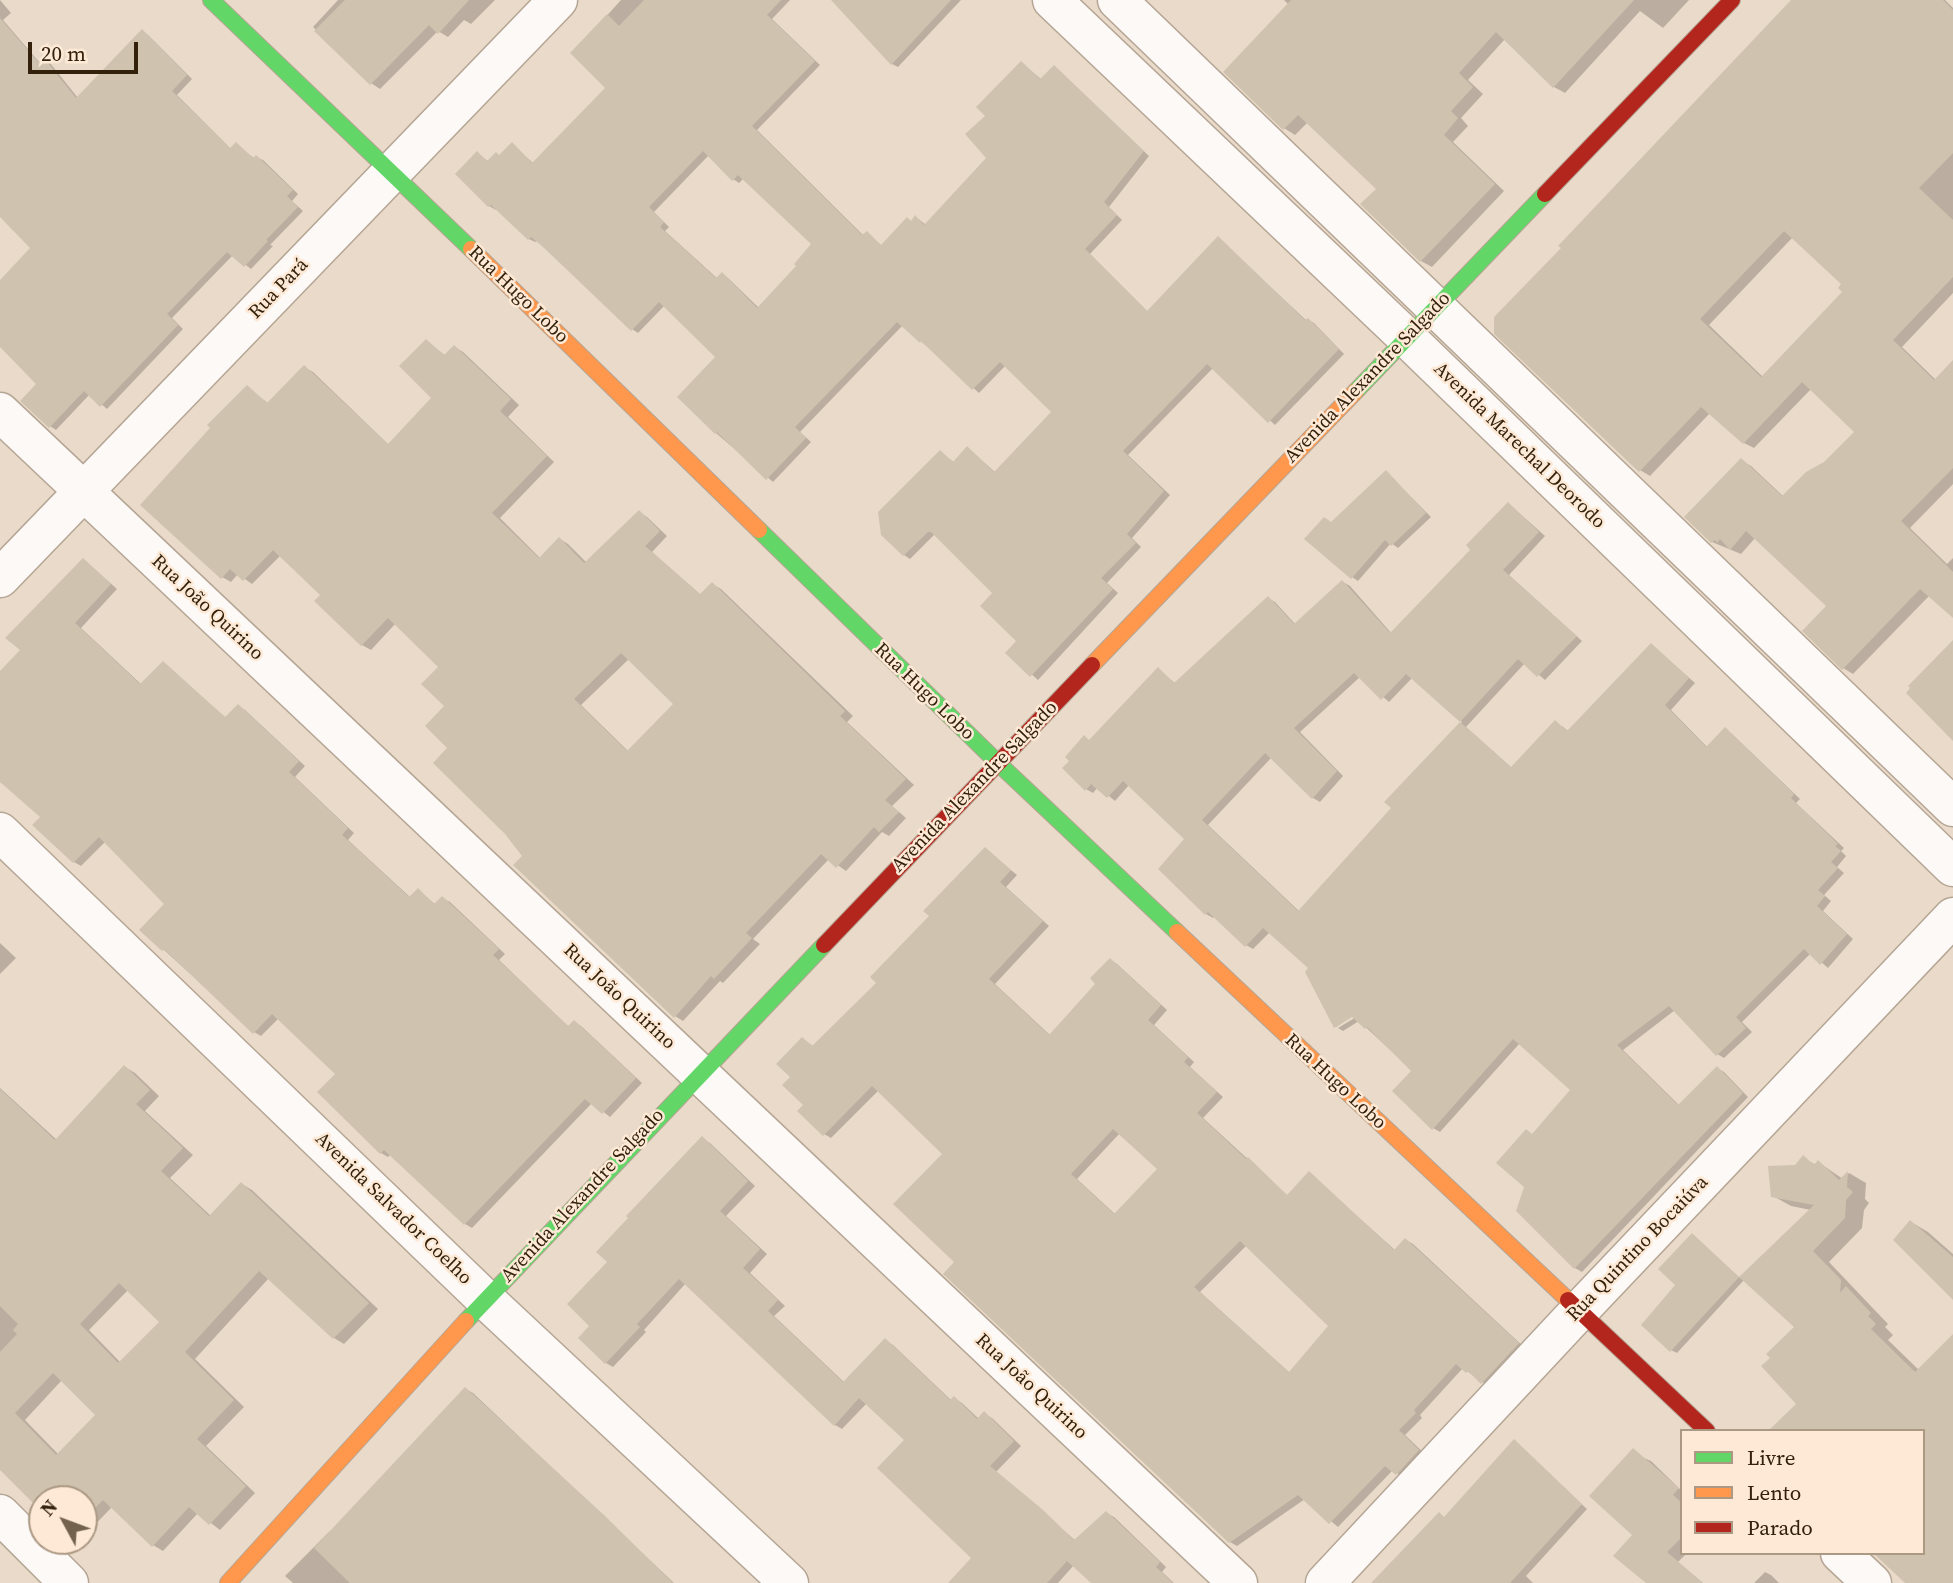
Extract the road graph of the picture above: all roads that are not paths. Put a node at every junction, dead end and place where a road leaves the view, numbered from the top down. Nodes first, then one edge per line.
1 (211, 0) edge
2 (558, 0) edge
3 (1052, 0) edge
4 (1117, 0) edge
5 (1732, 0) edge
6 (392, 172) junction
7 (1436, 308) junction
8 (1407, 338) junction
9 (0, 412) edge
10 (84, 491) junction
11 (0, 578) edge
12 (998, 763) junction
13 (1953, 807) edge
14 (0, 832) edge
15 (1953, 867) edge
16 (1953, 917) edge
17 (699, 1073) junction
18 (486, 1300) junction
19 (1578, 1311) junction
20 (1705, 1429) edge
21 (0, 1514) edge
22 (1842, 1555) edge
23 (69, 1583) edge
24 (228, 1583) edge
25 (789, 1583) edge
26 (1238, 1583) edge
27 (1325, 1583) edge
28 (1872, 1583) edge

1 - 6 street, Rua Hugo Lobo
2 - 6 street, Rua Pará
3 - 8 street, Avenida Marechal Deorodo
4 - 7 street
5 - 7 street, Avenida Alexandre Salgado
6 - 10 street, Rua Pará
6 - 12 street, Rua Hugo Lobo
7 - 8 street, Avenida Alexandre Salgado
7 - 13 street
8 - 12 street, Avenida Alexandre Salgado
8 - 15 street, Avenida Marechal Deorodo
9 - 10 street, Rua João Quirino
10 - 11 street, Rua Pará
10 - 17 street, Rua João Quirino
12 - 17 street, Avenida Alexandre Salgado
12 - 19 street, Rua Hugo Lobo
14 - 18 street, Avenida Salvador Coelho
16 - 19 street, Rua Quintino Bocaiúva
17 - 18 street, Avenida Alexandre Salgado
17 - 26 street, Rua João Quirino
18 - 24 street, Avenida Alexandre Salgado
18 - 25 street, Avenida Salvador Coelho
19 - 20 street, Rua Hugo Lobo
19 - 27 street, Rua Quintino Bocaiúva
21 - 23 street
22 - 28 street

